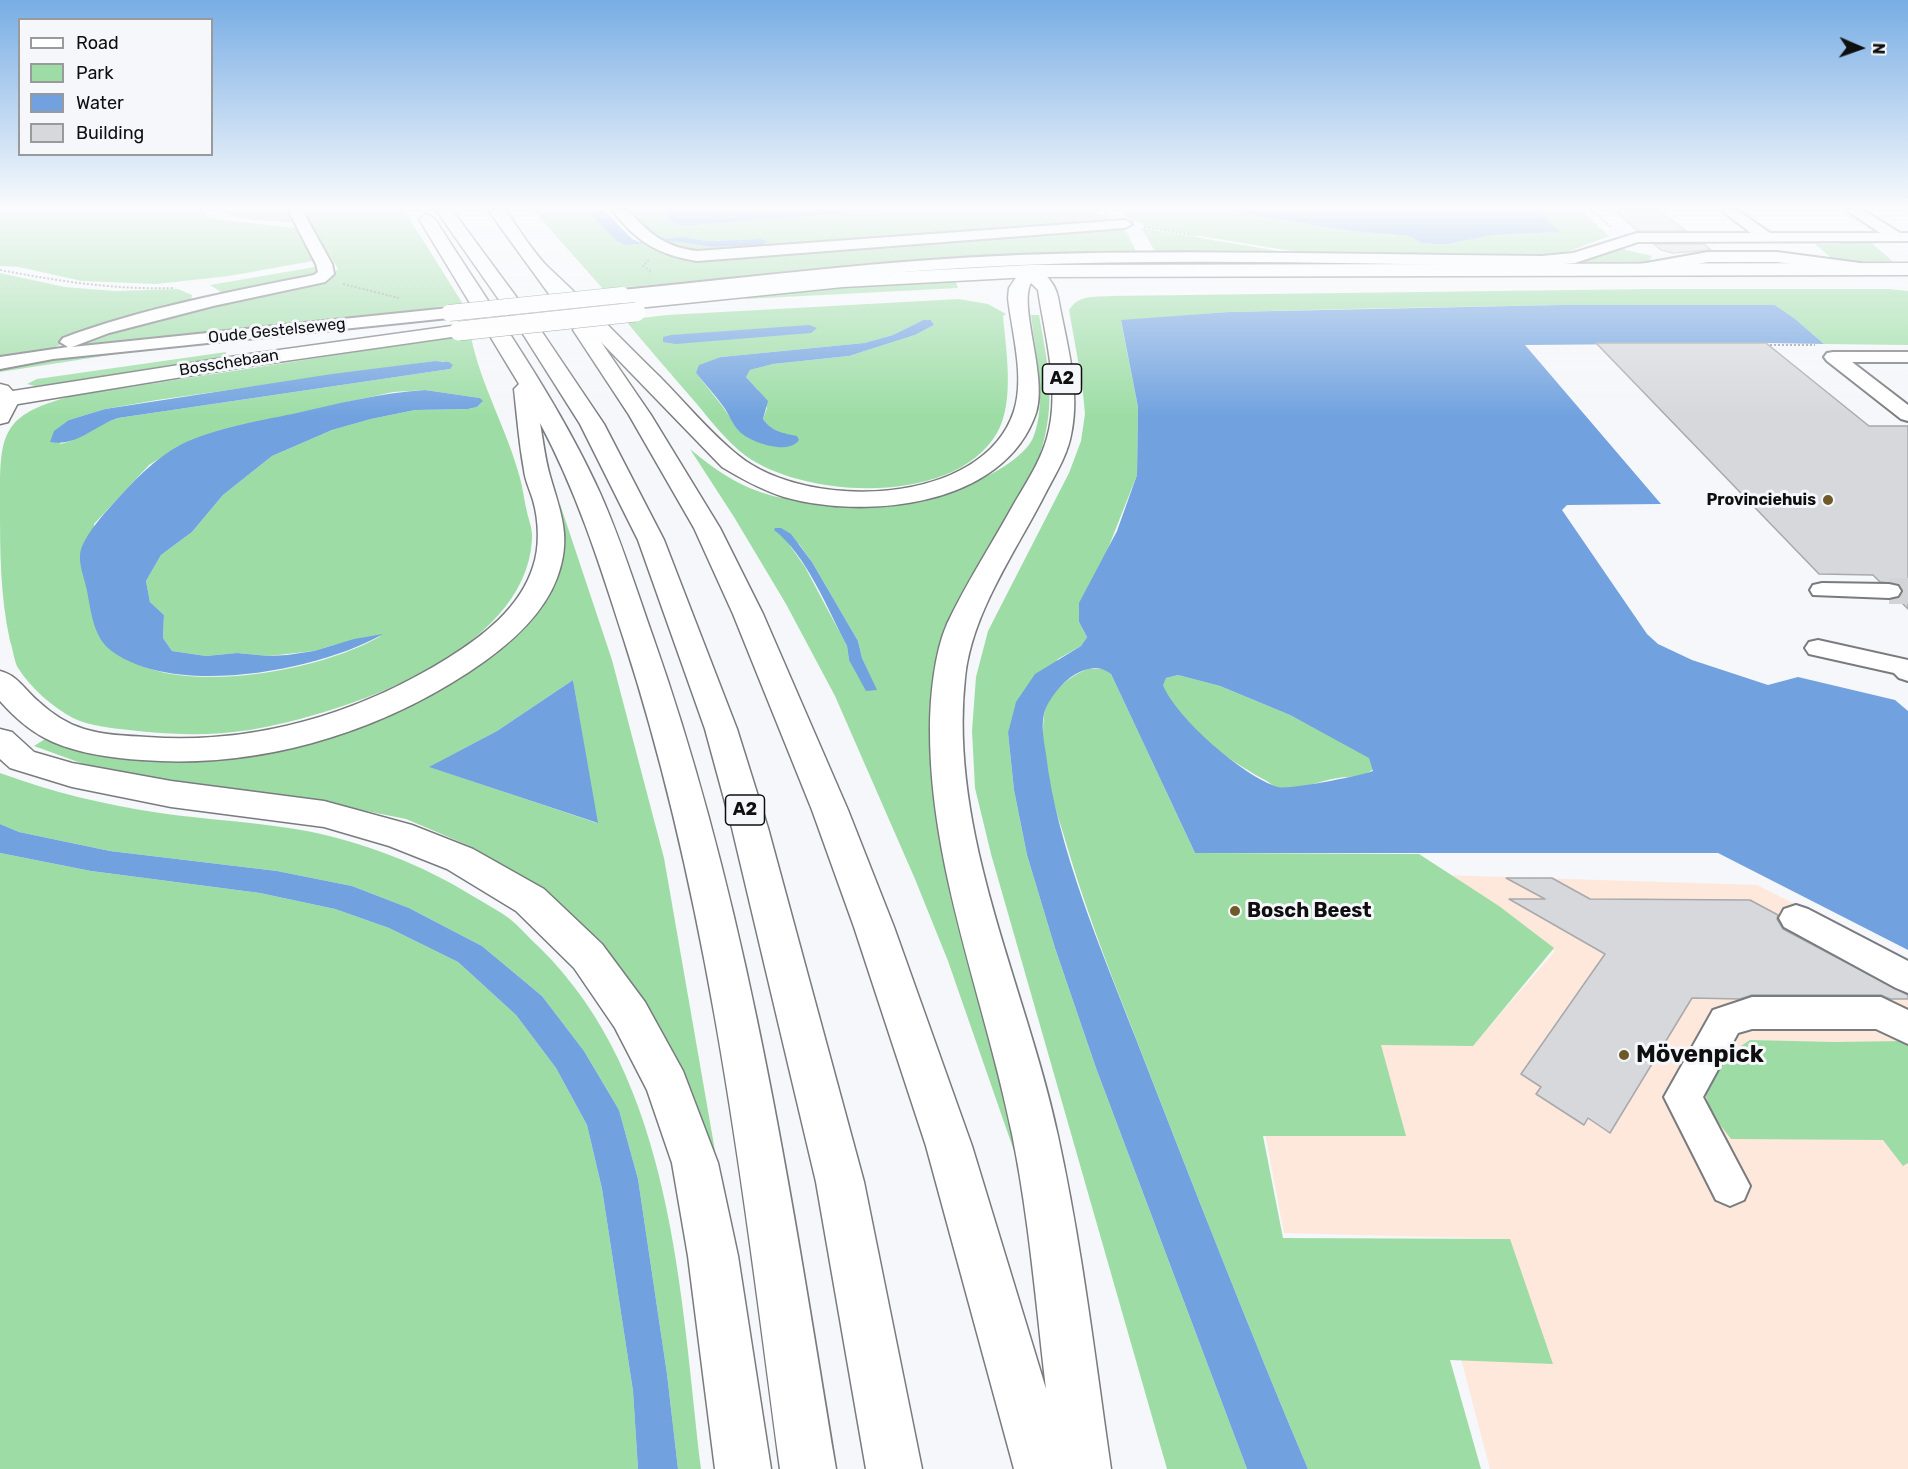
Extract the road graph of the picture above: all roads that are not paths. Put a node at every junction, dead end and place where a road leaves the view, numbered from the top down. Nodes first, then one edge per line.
1 (294, 279) edge
2 (465, 279) edge
3 (494, 279) edge
4 (549, 279) edge
5 (550, 279) edge
6 (791, 279) edge
7 (889, 279) edge
8 (1025, 279) edge
9 (1037, 279) edge
10 (1097, 279) edge
11 (1101, 279) junction
12 (1128, 279) edge
13 (1899, 284) edge
14 (1047, 289) junction
15 (1018, 290) junction
16 (629, 304) junction
17 (453, 322) junction
18 (53, 354) junction
19 (1908, 357) edge
20 (0, 363) edge
21 (522, 369) junction
22 (0, 377) edge
23 (2, 402) edge
24 (1908, 415) edge
25 (1822, 590) dead end
26 (1889, 591) tunnel mouth
27 (1818, 648) dead end
28 (1908, 672) edge
29 (0, 681) edge
30 (0, 740) edge
31 (1796, 918) dead end
32 (1908, 978) edge
33 (1908, 1029) edge
34 (1730, 1186) dead end
35 (743, 1469) edge
36 (808, 1469) edge
37 (894, 1469) edge
38 (1042, 1469) edge
39 (1083, 1469) edge

1 - 18 street
2 - 21 main road
3 - 37 main road, A2
4 - 38 main road, A2
5 - 15 main road, A2
6 - 16 street
7 - 16 main road
8 - 15 main road
9 - 14 main road
10 - 11 main road
11 - 12 main road
11 - 13 main road
11 - 14 main road
14 - 15 main road
14 - 39 main road, A2
15 - 16 main road
16 - 17 main road, bridge
17 - 18 street, Oude Gestelseweg
17 - 22 main road, Bosschebaan
17 - 23 main road, Bosschebaan
18 - 20 street, Oude Gestelseweg
19 - 24 street
21 - 29 main road
21 - 36 main road
25 - 26 street
27 - 28 street
30 - 35 main road
31 - 32 street
33 - 34 street

